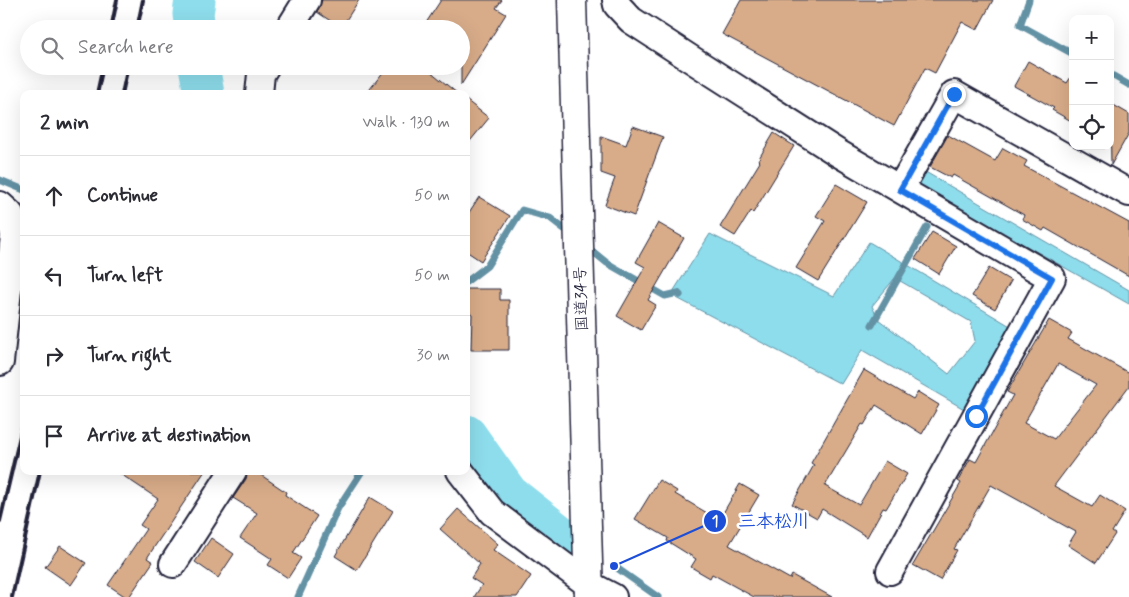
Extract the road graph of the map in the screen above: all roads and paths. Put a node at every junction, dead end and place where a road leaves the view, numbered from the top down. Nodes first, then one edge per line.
1 (307, 0) edge
2 (572, 0) edge
3 (616, 0) edge
4 (295, 20) edge
5 (261, 75) edge
6 (259, 90) edge
7 (900, 190) junction
8 (1129, 193) edge
9 (0, 205) edge
10 (0, 362) edge
11 (230, 475) edge
12 (463, 475) edge
13 (173, 564) dead end
14 (890, 571) dead end
15 (588, 590) edge
16 (613, 597) edge

1 - 4 street
2 - 15 highway, 国道34号
3 - 7 street
5 - 6 street
7 - 8 street
7 - 14 street
9 - 10 street
11 - 13 street
12 - 15 street
15 - 16 street

